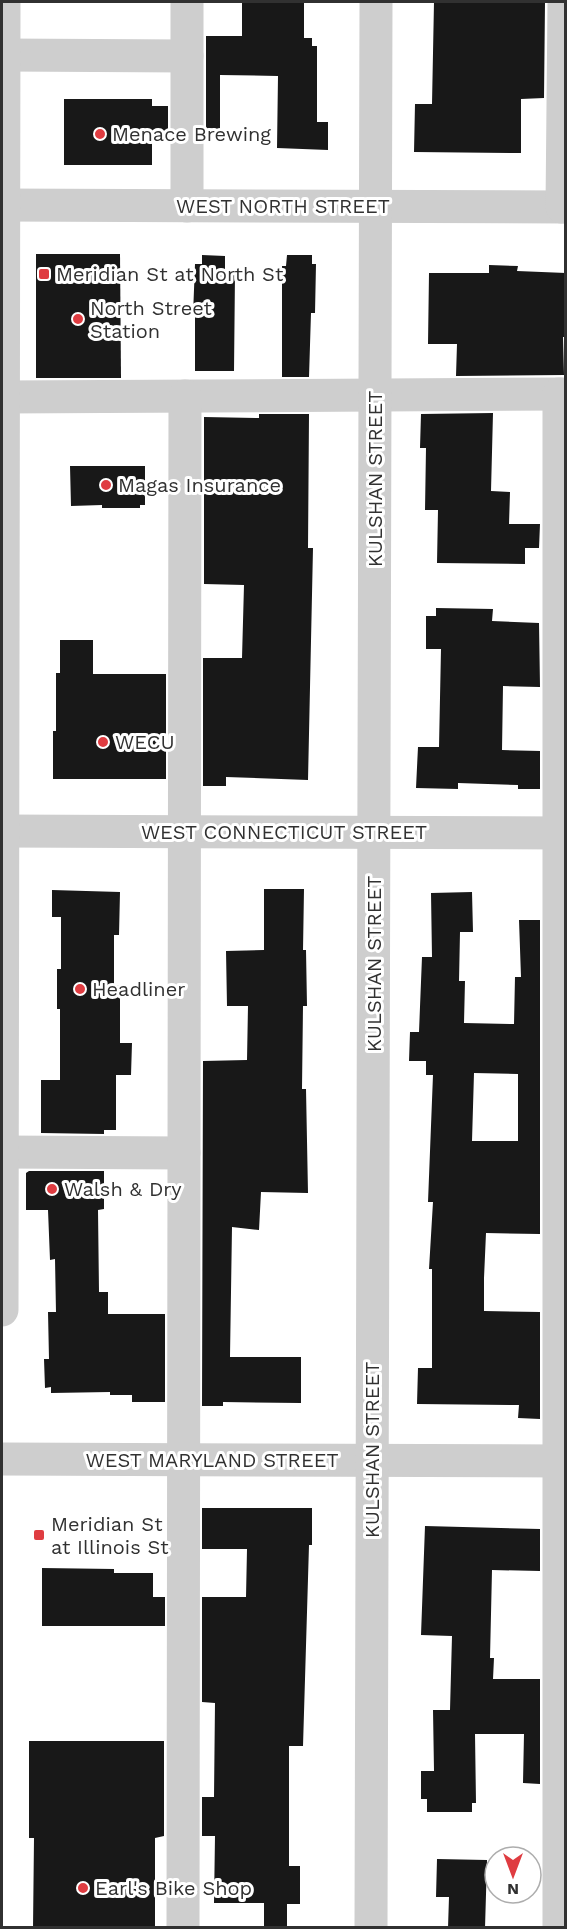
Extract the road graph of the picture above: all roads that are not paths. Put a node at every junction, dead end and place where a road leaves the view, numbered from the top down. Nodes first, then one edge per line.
1 (4, 2) edge
2 (187, 2) edge
3 (376, 2) edge
4 (564, 2) edge
5 (4, 55) junction
6 (187, 56) junction
7 (2, 205) edge
8 (187, 206) junction
9 (376, 207) junction
10 (564, 207) edge
11 (2, 294) edge
12 (562, 394) edge
13 (375, 395) junction
14 (185, 396) junction
15 (2, 410) edge
16 (2, 831) edge
17 (185, 832) junction
18 (374, 833) junction
19 (562, 833) edge
20 (2, 1152) edge
21 (184, 1153) junction
22 (2, 1310) edge
23 (2, 1460) edge
24 (184, 1460) junction
25 (372, 1460) junction
26 (562, 1461) edge
27 (183, 1928) edge
28 (371, 1928) edge
29 (559, 1928) edge

1 - 5 street
2 - 6 street
3 - 9 street, KULSHAN STREET
4 - 10 street
5 - 6 street
5 - 7 street
6 - 8 street
7 - 8 street, WEST NORTH STREET
7 - 11 street
8 - 9 street, WEST NORTH STREET
9 - 10 street, WEST NORTH STREET
9 - 13 street, KULSHAN STREET
11 - 15 street
12 - 13 street
12 - 19 street
13 - 14 street
13 - 18 street, KULSHAN STREET
14 - 15 street
14 - 17 street
15 - 16 street
16 - 17 street, WEST CONNECTICUT STREET
16 - 20 street
17 - 18 street, WEST CONNECTICUT STREET
17 - 21 street
18 - 19 street, WEST CONNECTICUT STREET
18 - 25 street, KULSHAN STREET
19 - 26 street
20 - 21 street
20 - 22 street
21 - 24 street
23 - 24 street, WEST MARYLAND STREET
24 - 25 street, WEST MARYLAND STREET
24 - 27 street
25 - 26 street, WEST MARYLAND STREET
25 - 28 street, KULSHAN STREET
26 - 29 street

